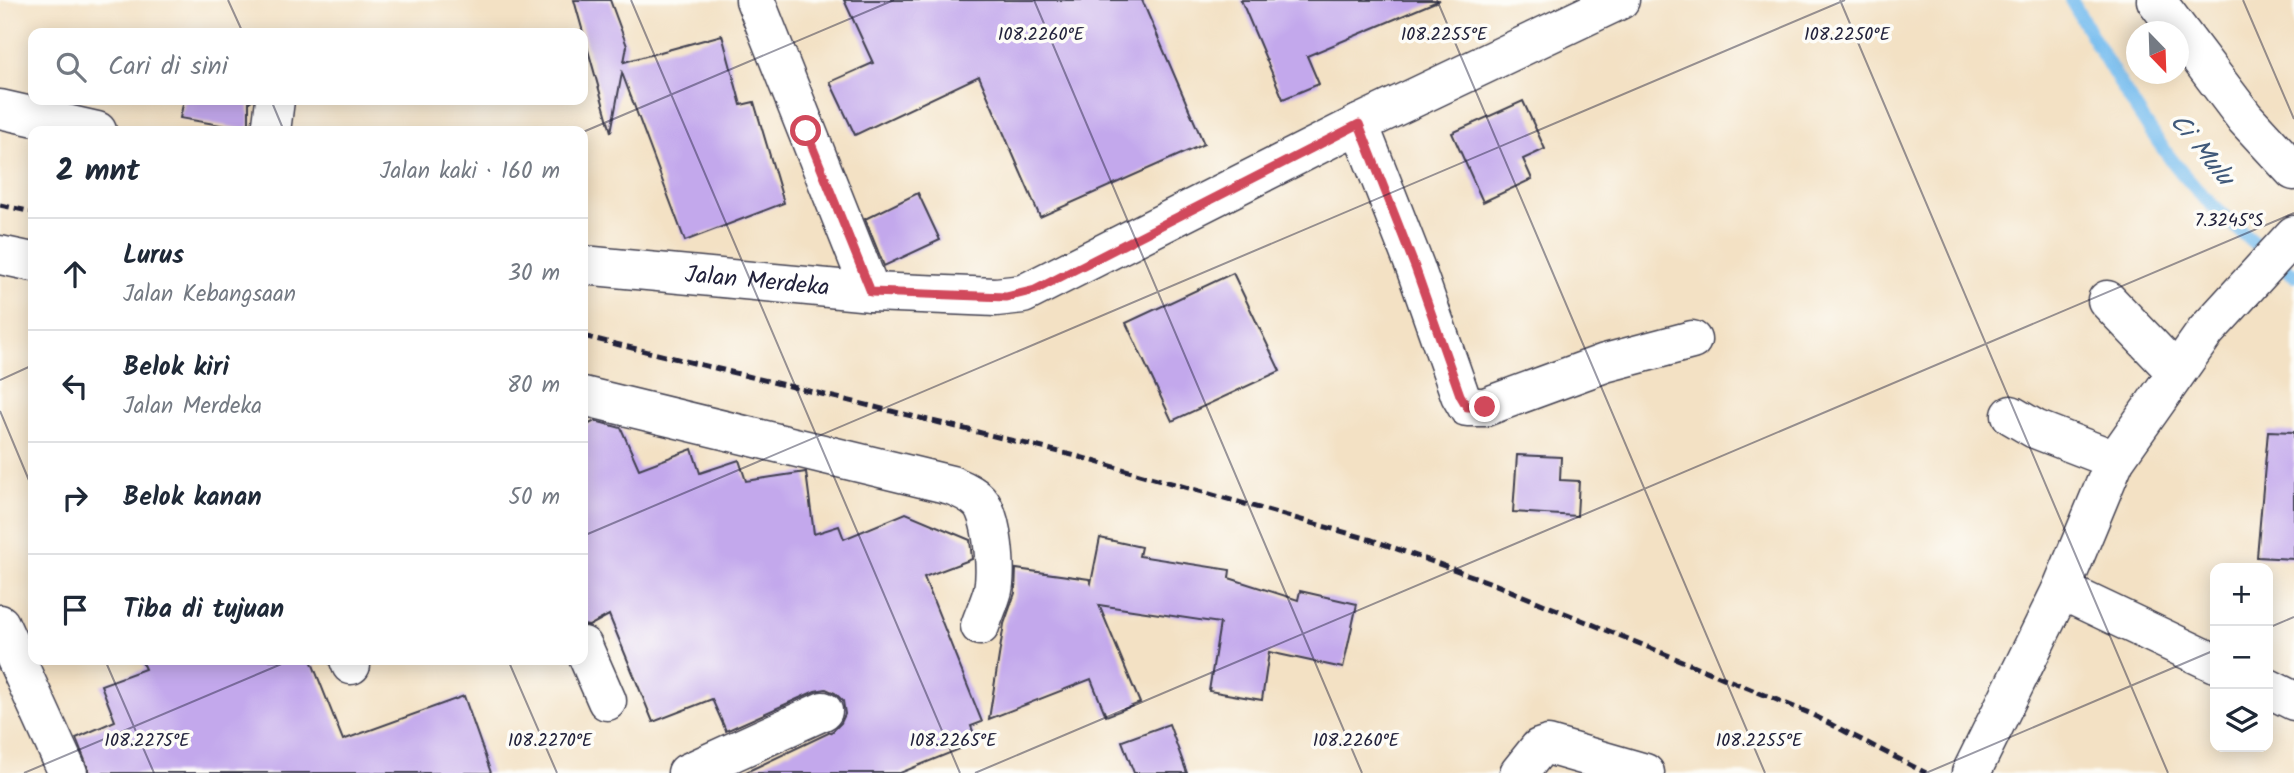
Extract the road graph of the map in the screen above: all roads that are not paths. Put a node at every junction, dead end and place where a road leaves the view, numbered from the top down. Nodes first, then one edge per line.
1 (755, 0) edge
2 (1620, 0) edge
3 (2157, 0) edge
4 (274, 105) edge
5 (0, 109) edge
6 (1359, 124) junction
7 (75, 126) edge
8 (272, 126) edge
9 (2294, 172) edge
10 (2293, 236) edge
11 (0, 255) edge
12 (28, 261) edge
13 (588, 265) edge
14 (871, 292) junction
15 (2107, 300) dead end
16 (1692, 340) dead end
17 (2176, 372) junction
18 (588, 398) edge
19 (2011, 415) dead end
20 (2115, 460) junction
21 (2061, 590) junction
22 (0, 624) edge
23 (980, 626) dead end
24 (588, 657) edge
25 (2210, 661) edge
26 (2270, 689) edge
27 (607, 701) dead end
28 (2294, 701) edge
29 (823, 711) dead end
30 (68, 773) edge
31 (687, 773) edge
32 (1519, 773) edge
33 (1645, 773) edge
34 (1971, 773) edge

1 - 14 street
2 - 6 street, Jalan Merdeka
3 - 9 street
4 - 8 street
5 - 7 street
6 - 14 street, Jalan Merdeka
6 - 16 street
10 - 17 street
11 - 12 street
13 - 14 street, Jalan Merdeka
15 - 17 street
17 - 20 street
18 - 23 street
19 - 20 street
20 - 21 street
21 - 25 street
21 - 34 street
22 - 30 street
24 - 27 street
26 - 28 street
29 - 31 street
32 - 33 street

